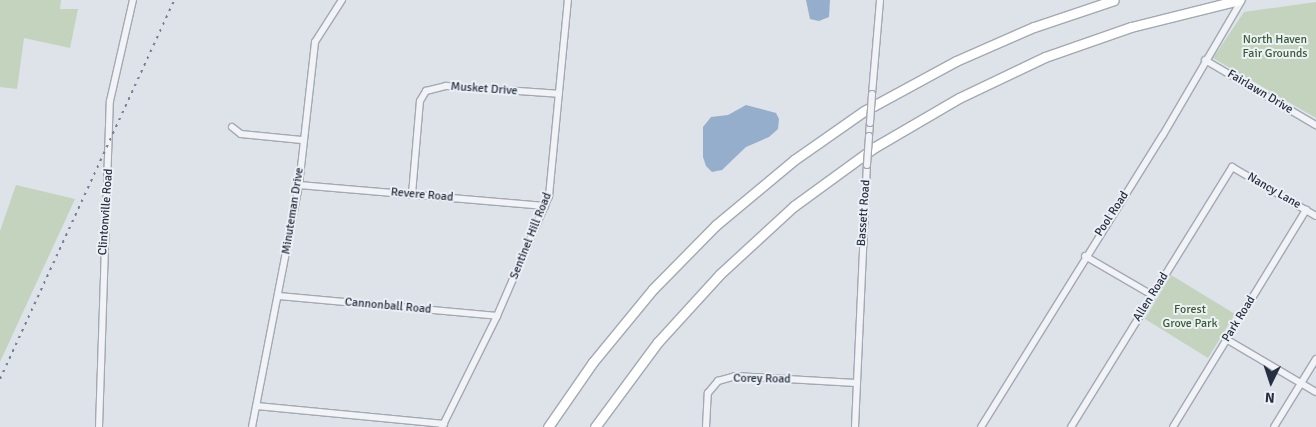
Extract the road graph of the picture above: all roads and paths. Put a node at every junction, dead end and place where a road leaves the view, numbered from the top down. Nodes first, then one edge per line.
1 (133, 0) edge
2 (342, 0) edge
3 (568, 0) edge
4 (880, 0) edge
5 (1114, 0) edge
6 (1238, 0) edge
7 (1205, 60) junction
8 (559, 94) junction
9 (1316, 125) edge
10 (232, 128) dead end
11 (302, 140) junction
12 (1232, 167) joint
13 (299, 185) junction
14 (412, 194) junction
15 (545, 206) junction
16 (1306, 210) junction
17 (1316, 216) edge
18 (1085, 256) junction
19 (1152, 295) junction
20 (279, 296) junction
21 (497, 316) junction
22 (1226, 339) junction
23 (1316, 359) edge
24 (856, 383) junction
25 (1301, 383) junction
26 (1316, 392) edge
27 (256, 406) junction
28 (443, 425) edge
29 (99, 427) edge
30 (252, 427) edge
31 (548, 427) edge
32 (595, 427) edge
33 (706, 427) edge
34 (855, 427) edge
35 (981, 427) edge
36 (1071, 427) edge
37 (1173, 427) edge
38 (1274, 427) edge

1 - 29 street, Clintonville Road
2 - 11 street, Minuteman Drive
3 - 8 street, Sentinel Hill Road
4 - 24 street, Bassett Road, bridge
5 - 31 highway
6 - 7 street, Pool Road
6 - 32 highway
7 - 9 street, Fairlawn Drive
7 - 18 street, Pool Road
8 - 14 street, Musket Drive
8 - 15 street, Sentinel Hill Road
10 - 11 street
11 - 13 street, Minuteman Drive
12 - 16 street, Nancy Lane
12 - 19 street, Allen Road
13 - 14 street, Revere Road
13 - 20 street, Minuteman Drive
14 - 15 street, Revere Road
15 - 21 street, Sentinel Hill Road
16 - 17 street, Nancy Lane
16 - 22 street, Park Road
18 - 19 street
18 - 35 street, Pool Road
19 - 36 street, Allen Road
20 - 21 street, Cannonball Road
20 - 27 street, Minuteman Drive
21 - 28 street, Sentinel Hill Road
22 - 25 street
22 - 37 street, Park Road
23 - 25 street
24 - 33 street, Corey Road
24 - 34 street, Bassett Road
25 - 26 street
25 - 38 street
27 - 28 street
27 - 30 street, Minuteman Drive

